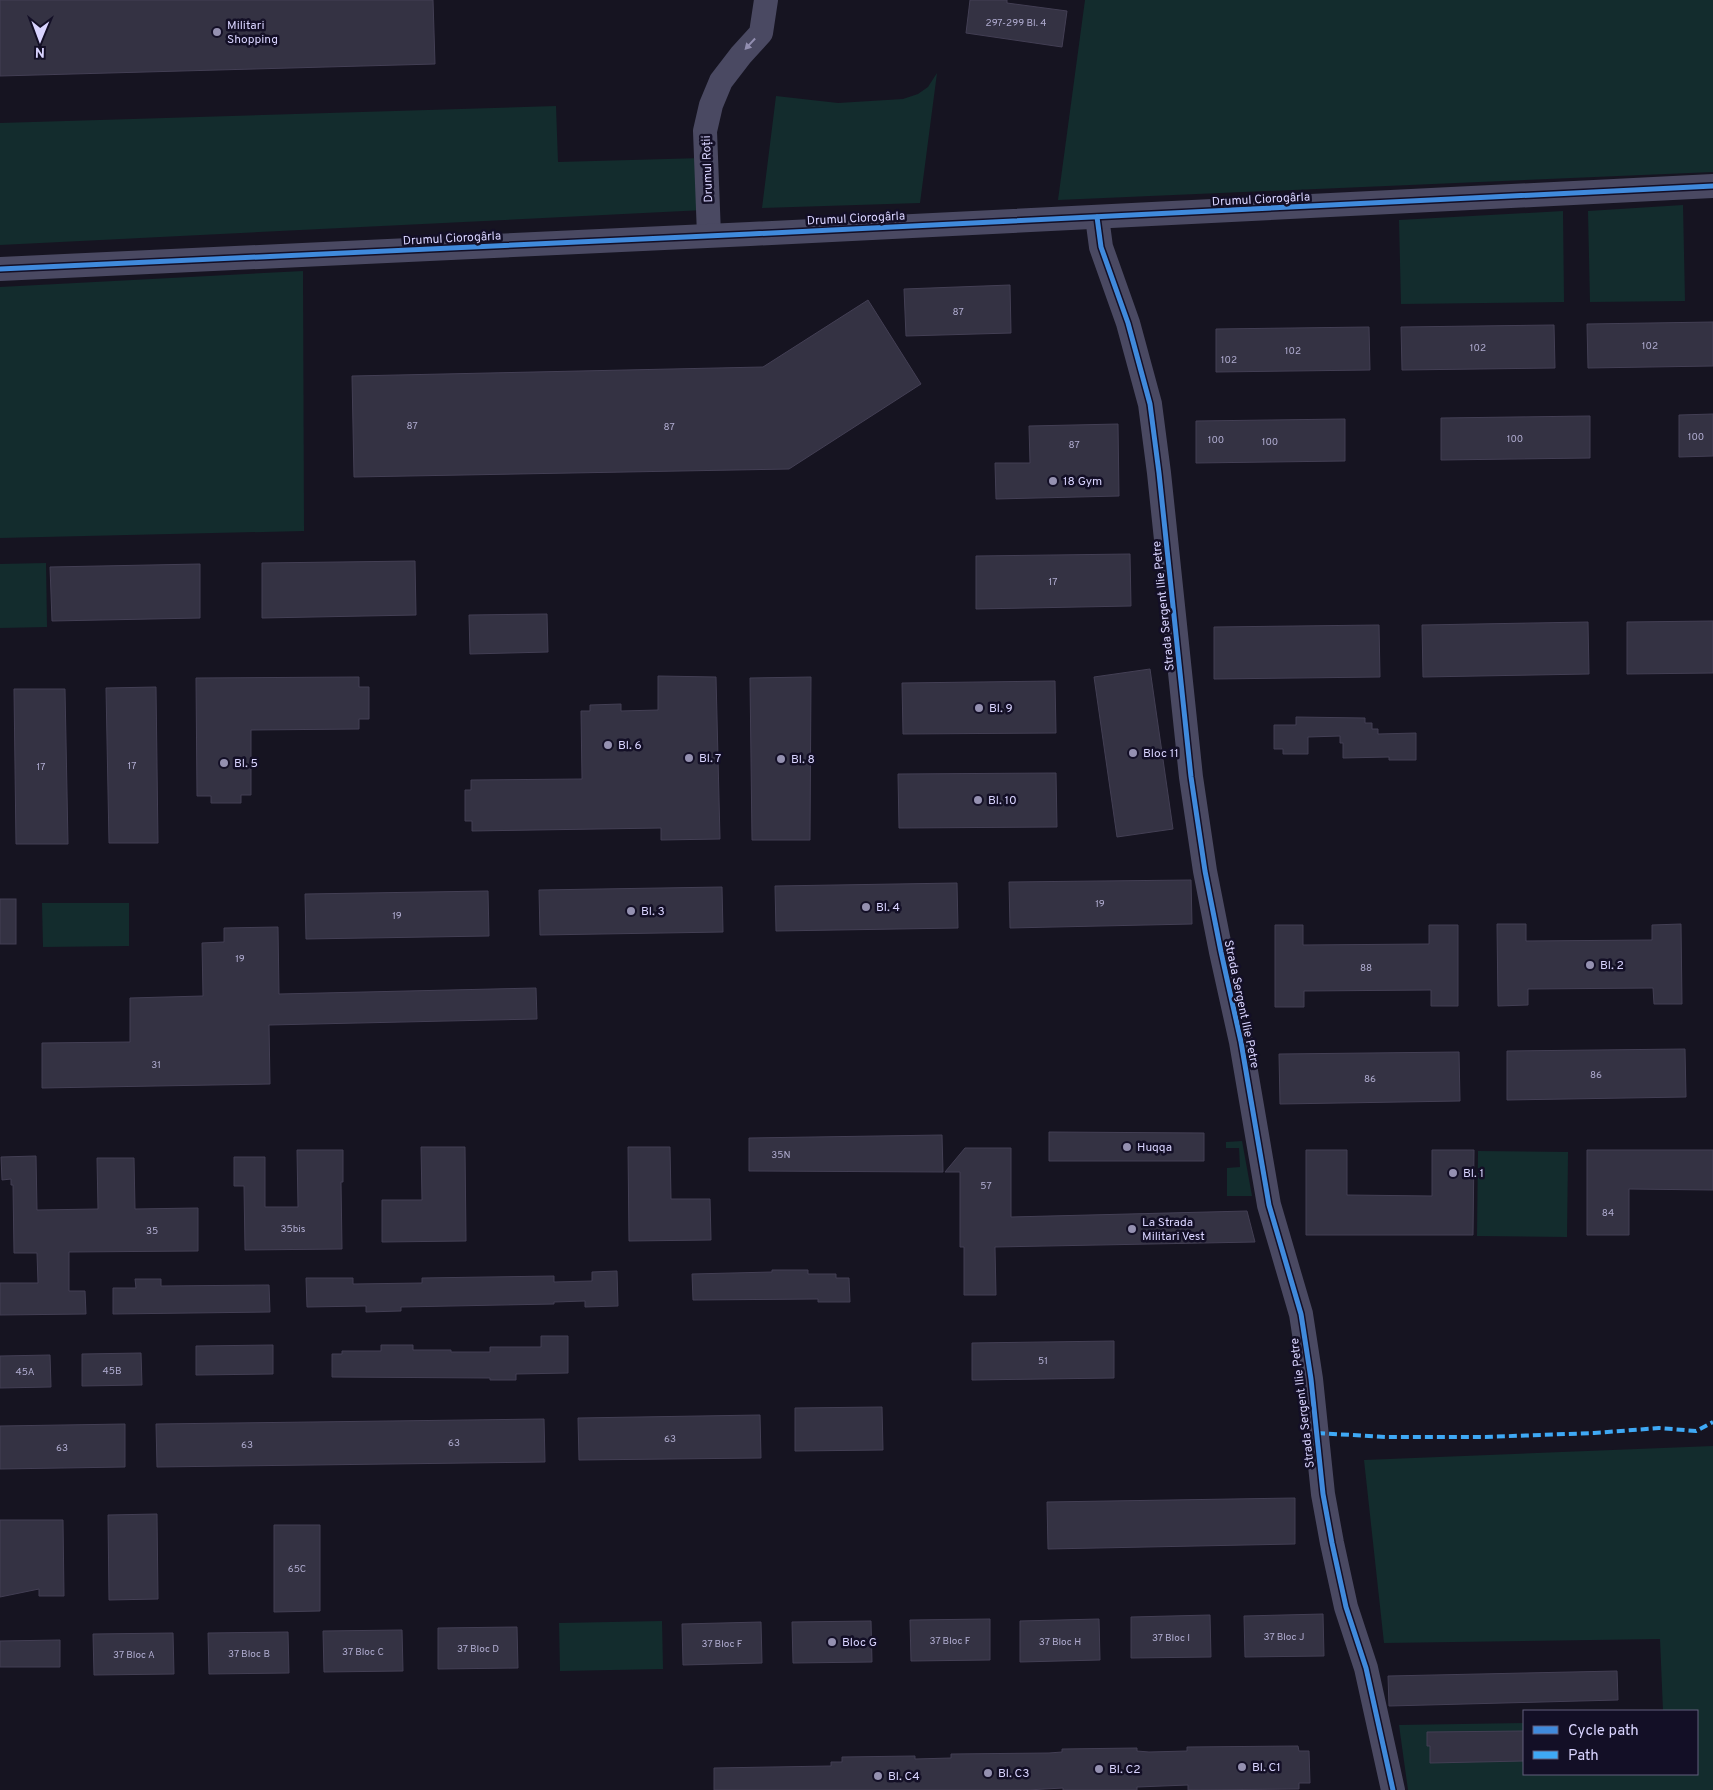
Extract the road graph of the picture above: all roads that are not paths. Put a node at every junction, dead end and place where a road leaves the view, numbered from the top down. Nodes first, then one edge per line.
1 (766, 0) edge
2 (1713, 186) edge
3 (1097, 217) junction
4 (709, 235) junction
5 (0, 269) edge
6 (1393, 1790) edge

1 -> 4 street, Drumul Roții
2 - 3 street, Drumul Ciorogârla
3 - 4 street, Drumul Ciorogârla
3 - 6 street, Strada Sergent Ilie Petre
4 - 5 street, Drumul Ciorogârla

